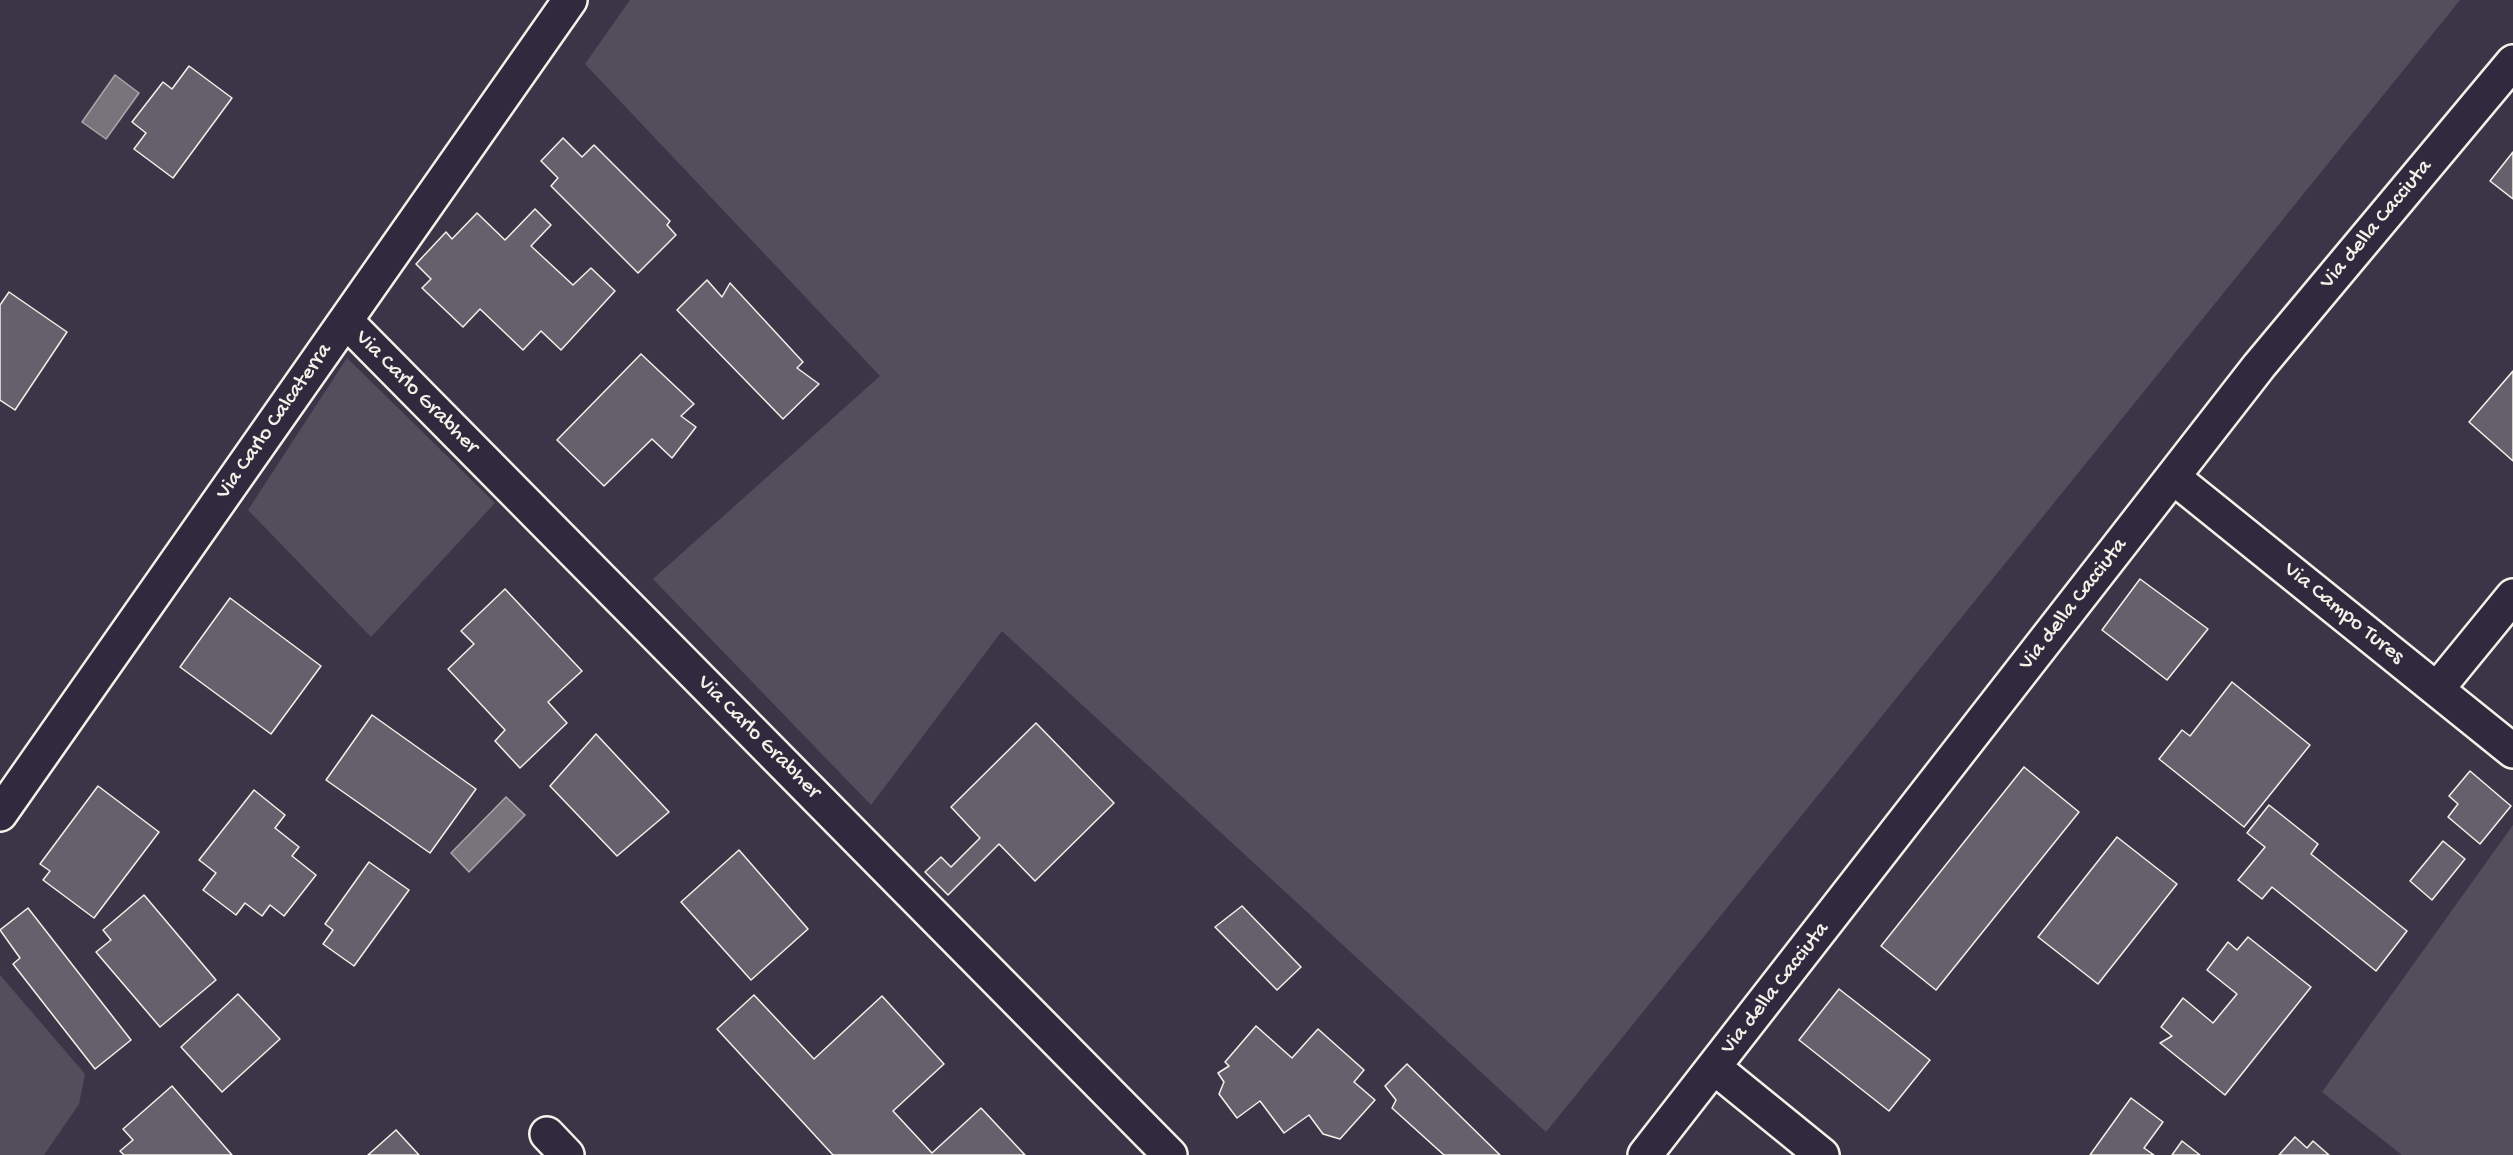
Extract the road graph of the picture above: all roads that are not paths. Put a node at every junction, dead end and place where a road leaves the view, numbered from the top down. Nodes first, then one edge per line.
1 (570, 0) edge
2 (2513, 62) edge
3 (345, 321) junction
4 (2173, 477) junction
5 (2513, 596) edge
6 (2437, 689) junction
7 (2513, 751) edge
8 (0, 814) edge
9 (1715, 1068) junction
10 (1170, 1155) edge
11 (1645, 1155) edge
12 (1822, 1155) edge

1 - 3 street, Via Carlo Calcaterra
2 - 4 street, Via della Cacciuta
3 - 8 street, Via Carlo Calcaterra
3 - 10 street, Via Carlo Grabher
4 - 6 street, Via Campo Tures
4 - 9 street, Via della Cacciuta
5 - 6 street
6 - 7 street, Via Campo Tures
9 - 11 street, Via della Cacciuta
9 - 12 street

